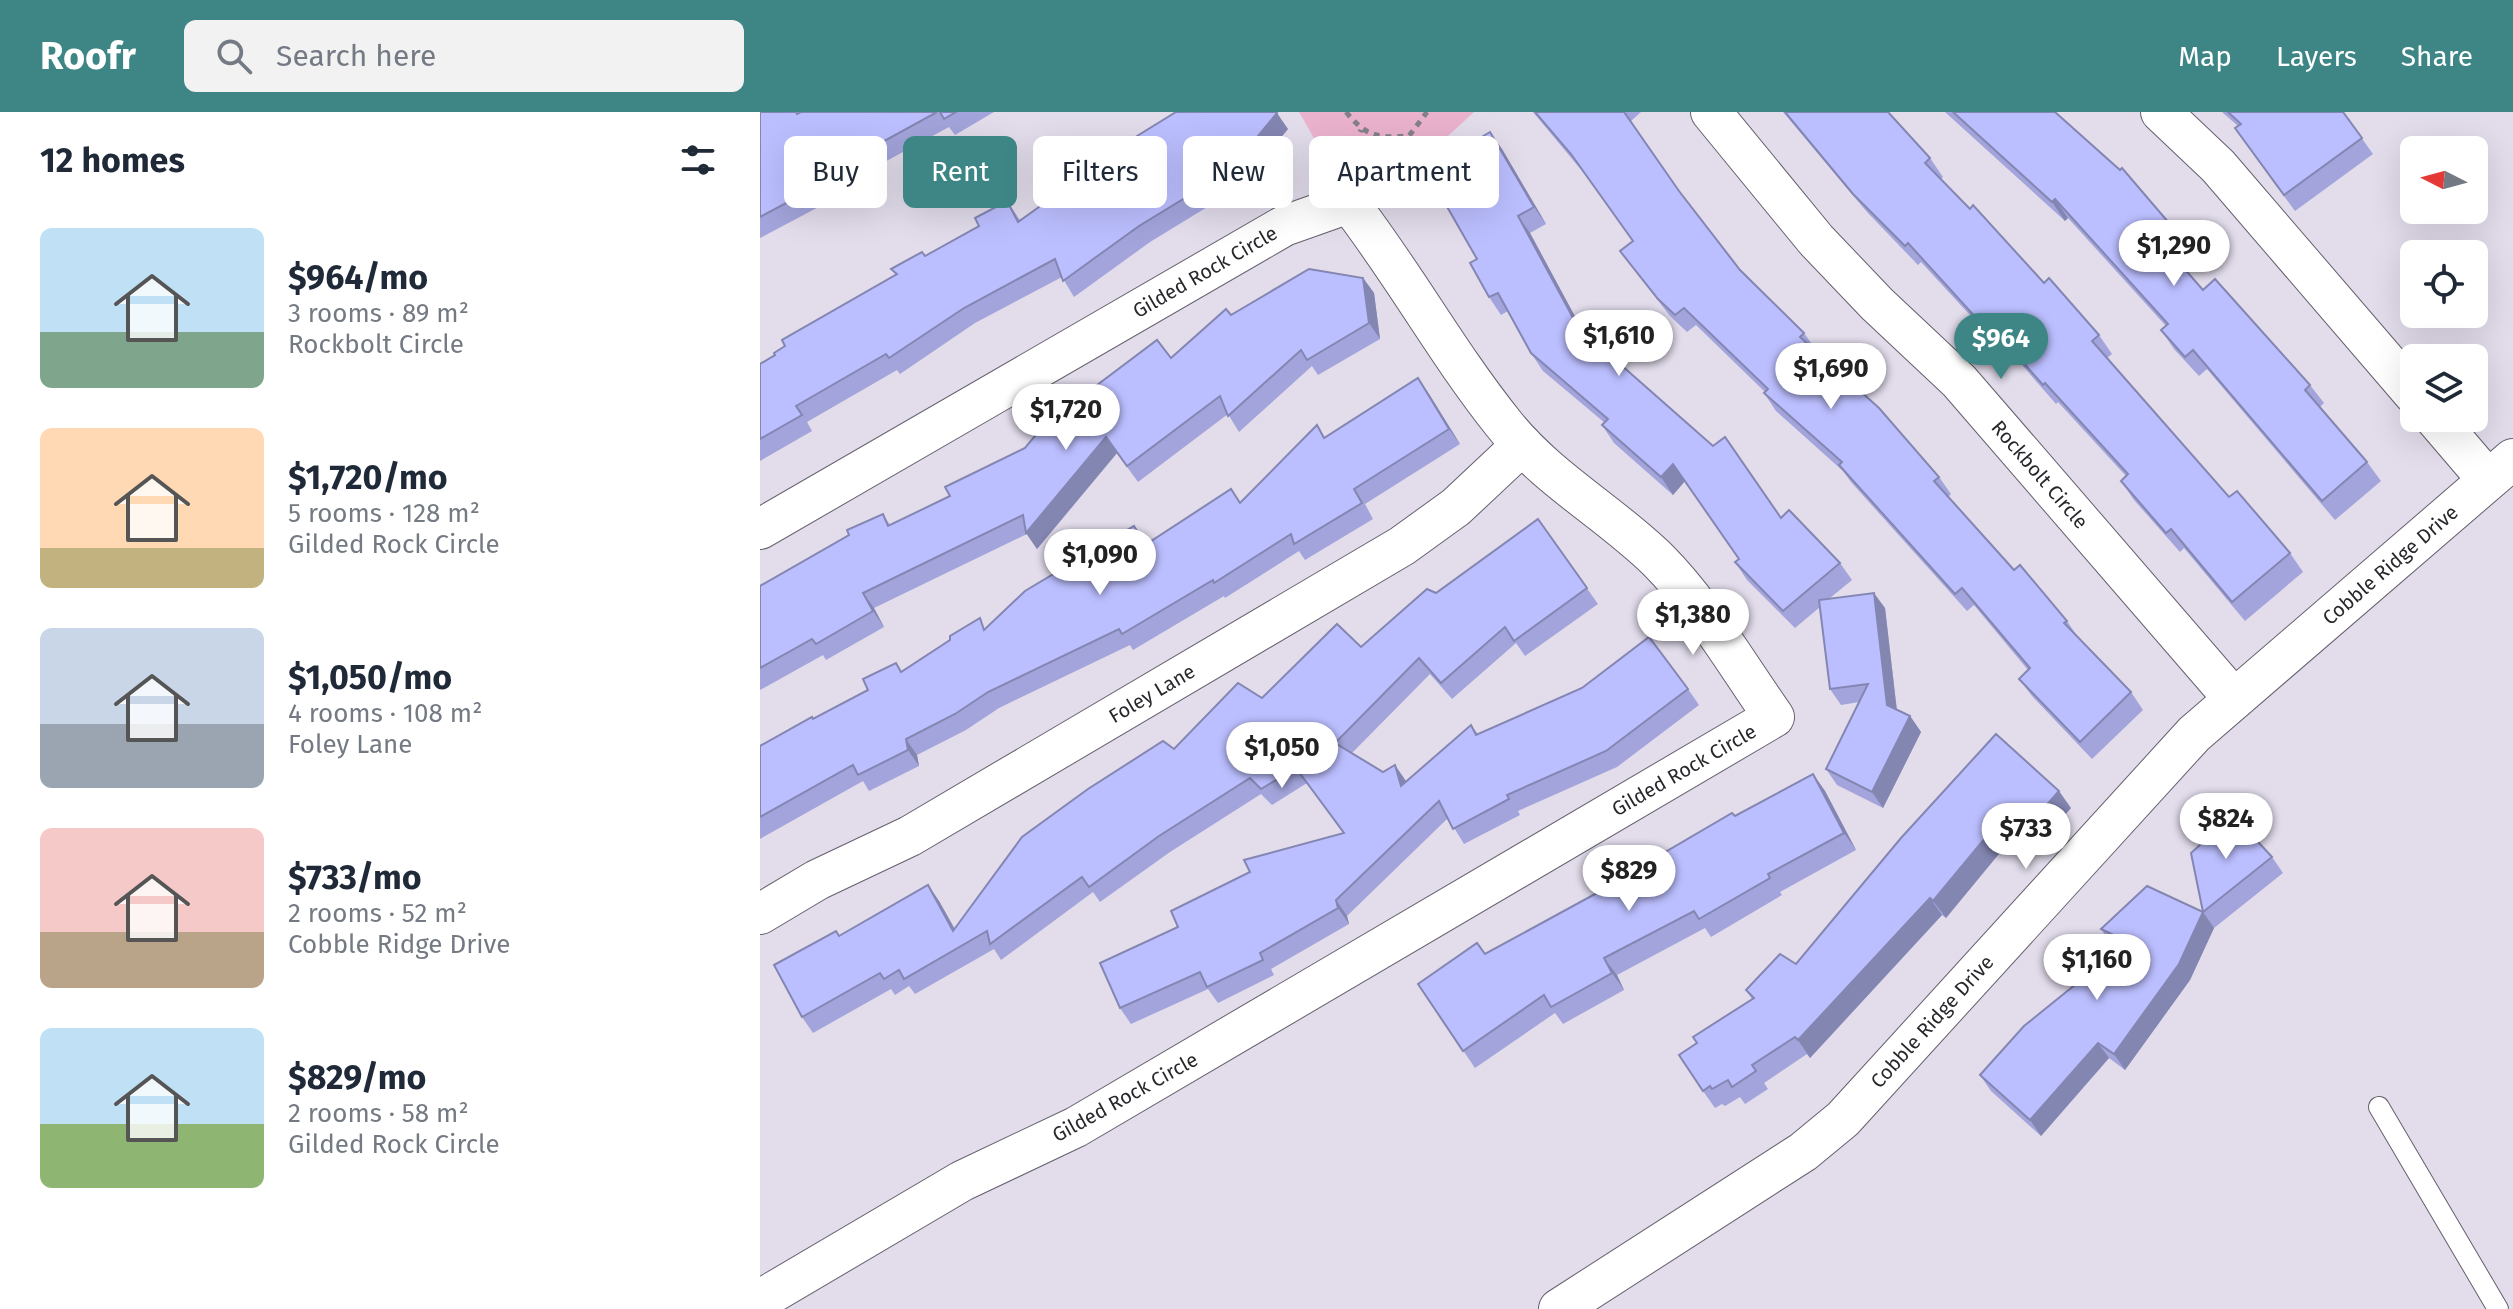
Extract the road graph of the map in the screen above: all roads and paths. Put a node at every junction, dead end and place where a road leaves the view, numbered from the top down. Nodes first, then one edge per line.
1 (1346, 112) edge
2 (1427, 112) edge
3 (1711, 112) edge
4 (2161, 112) edge
5 (2400, 378) edge
6 (2453, 432) edge
7 (1522, 445) junction
8 (2501, 469) edge
9 (760, 529) edge
10 (2234, 699) junction
11 (760, 914) edge
12 (2379, 1107) dead end
13 (760, 1300) edge
14 (1559, 1309) edge
15 (2498, 1309) edge

1 - 2 path
3 - 10 street, Rockbolt Circle
4 - 5 street
6 - 8 street
7 - 9 street, Gilded Rock Circle
7 - 11 street, Foley Lane
7 - 13 street, Gilded Rock Circle
8 - 10 street, Cobble Ridge Drive
10 - 14 street, Cobble Ridge Drive
12 - 15 lane

